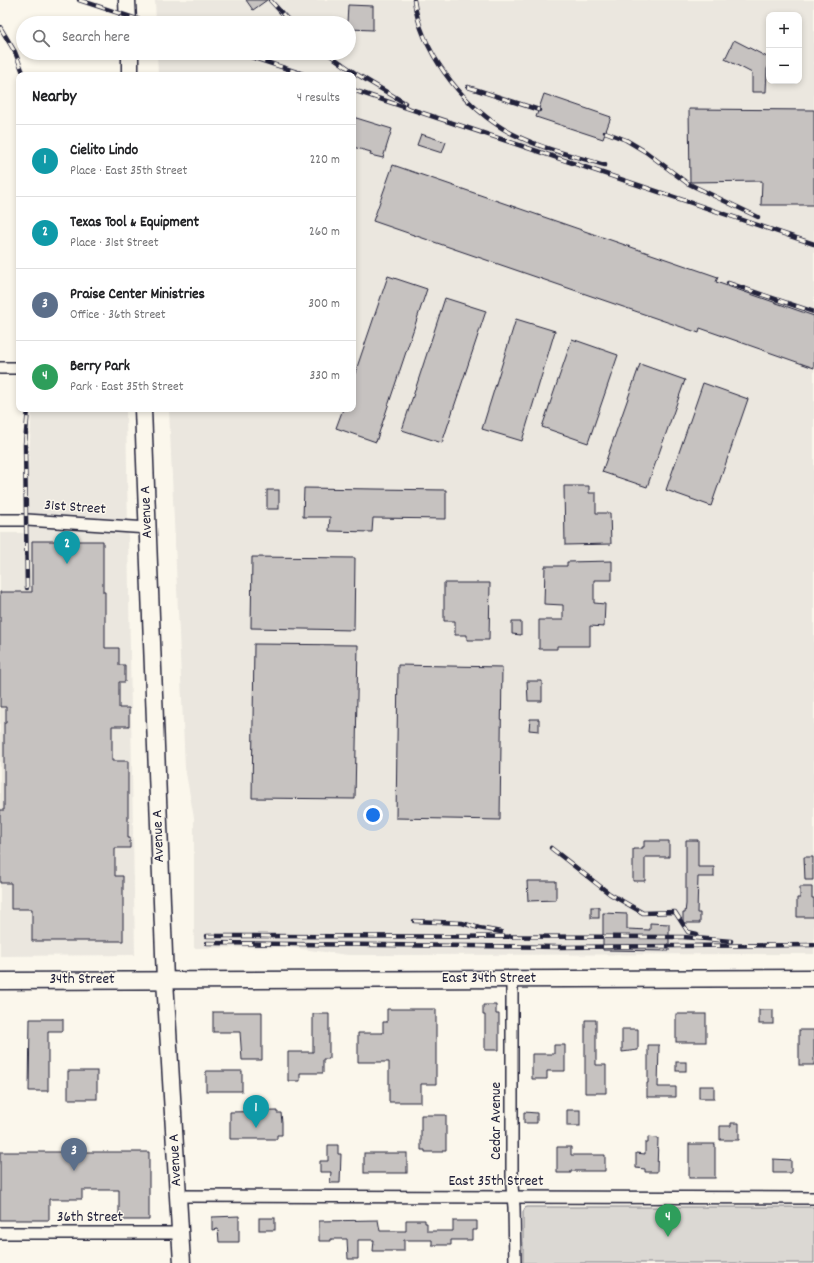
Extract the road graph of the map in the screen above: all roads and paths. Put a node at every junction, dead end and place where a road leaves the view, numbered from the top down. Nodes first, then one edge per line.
1 (127, 0) edge
2 (128, 16) edge
3 (130, 60) edge
4 (130, 72) edge
5 (0, 368) edge
6 (16, 368) edge
7 (143, 412) edge
8 (0, 520) edge
9 (148, 528) junction
10 (814, 978) edge
11 (512, 979) junction
12 (165, 980) junction
13 (0, 981) edge
14 (178, 1196) junction
15 (513, 1197) junction
16 (814, 1198) edge
17 (0, 1233) edge
18 (180, 1233) junction
19 (182, 1263) edge
20 (515, 1263) edge

1 - 2 main road
3 - 4 main road
5 - 6 street
7 - 9 main road, Avenue A
8 - 9 street, 31st Street
9 - 12 main road, Avenue A
10 - 11 main road, East 34th Street
11 - 12 main road, East 34th Street
11 - 15 street, Cedar Avenue
12 - 13 main road, 34th Street
12 - 14 main road, Avenue A
14 - 15 street, East 35th Street
14 - 18 main road, Avenue A
15 - 16 street, East 35th Street
15 - 20 street, Cedar Avenue
17 - 18 street, 36th Street
18 - 19 main road, Avenue A

